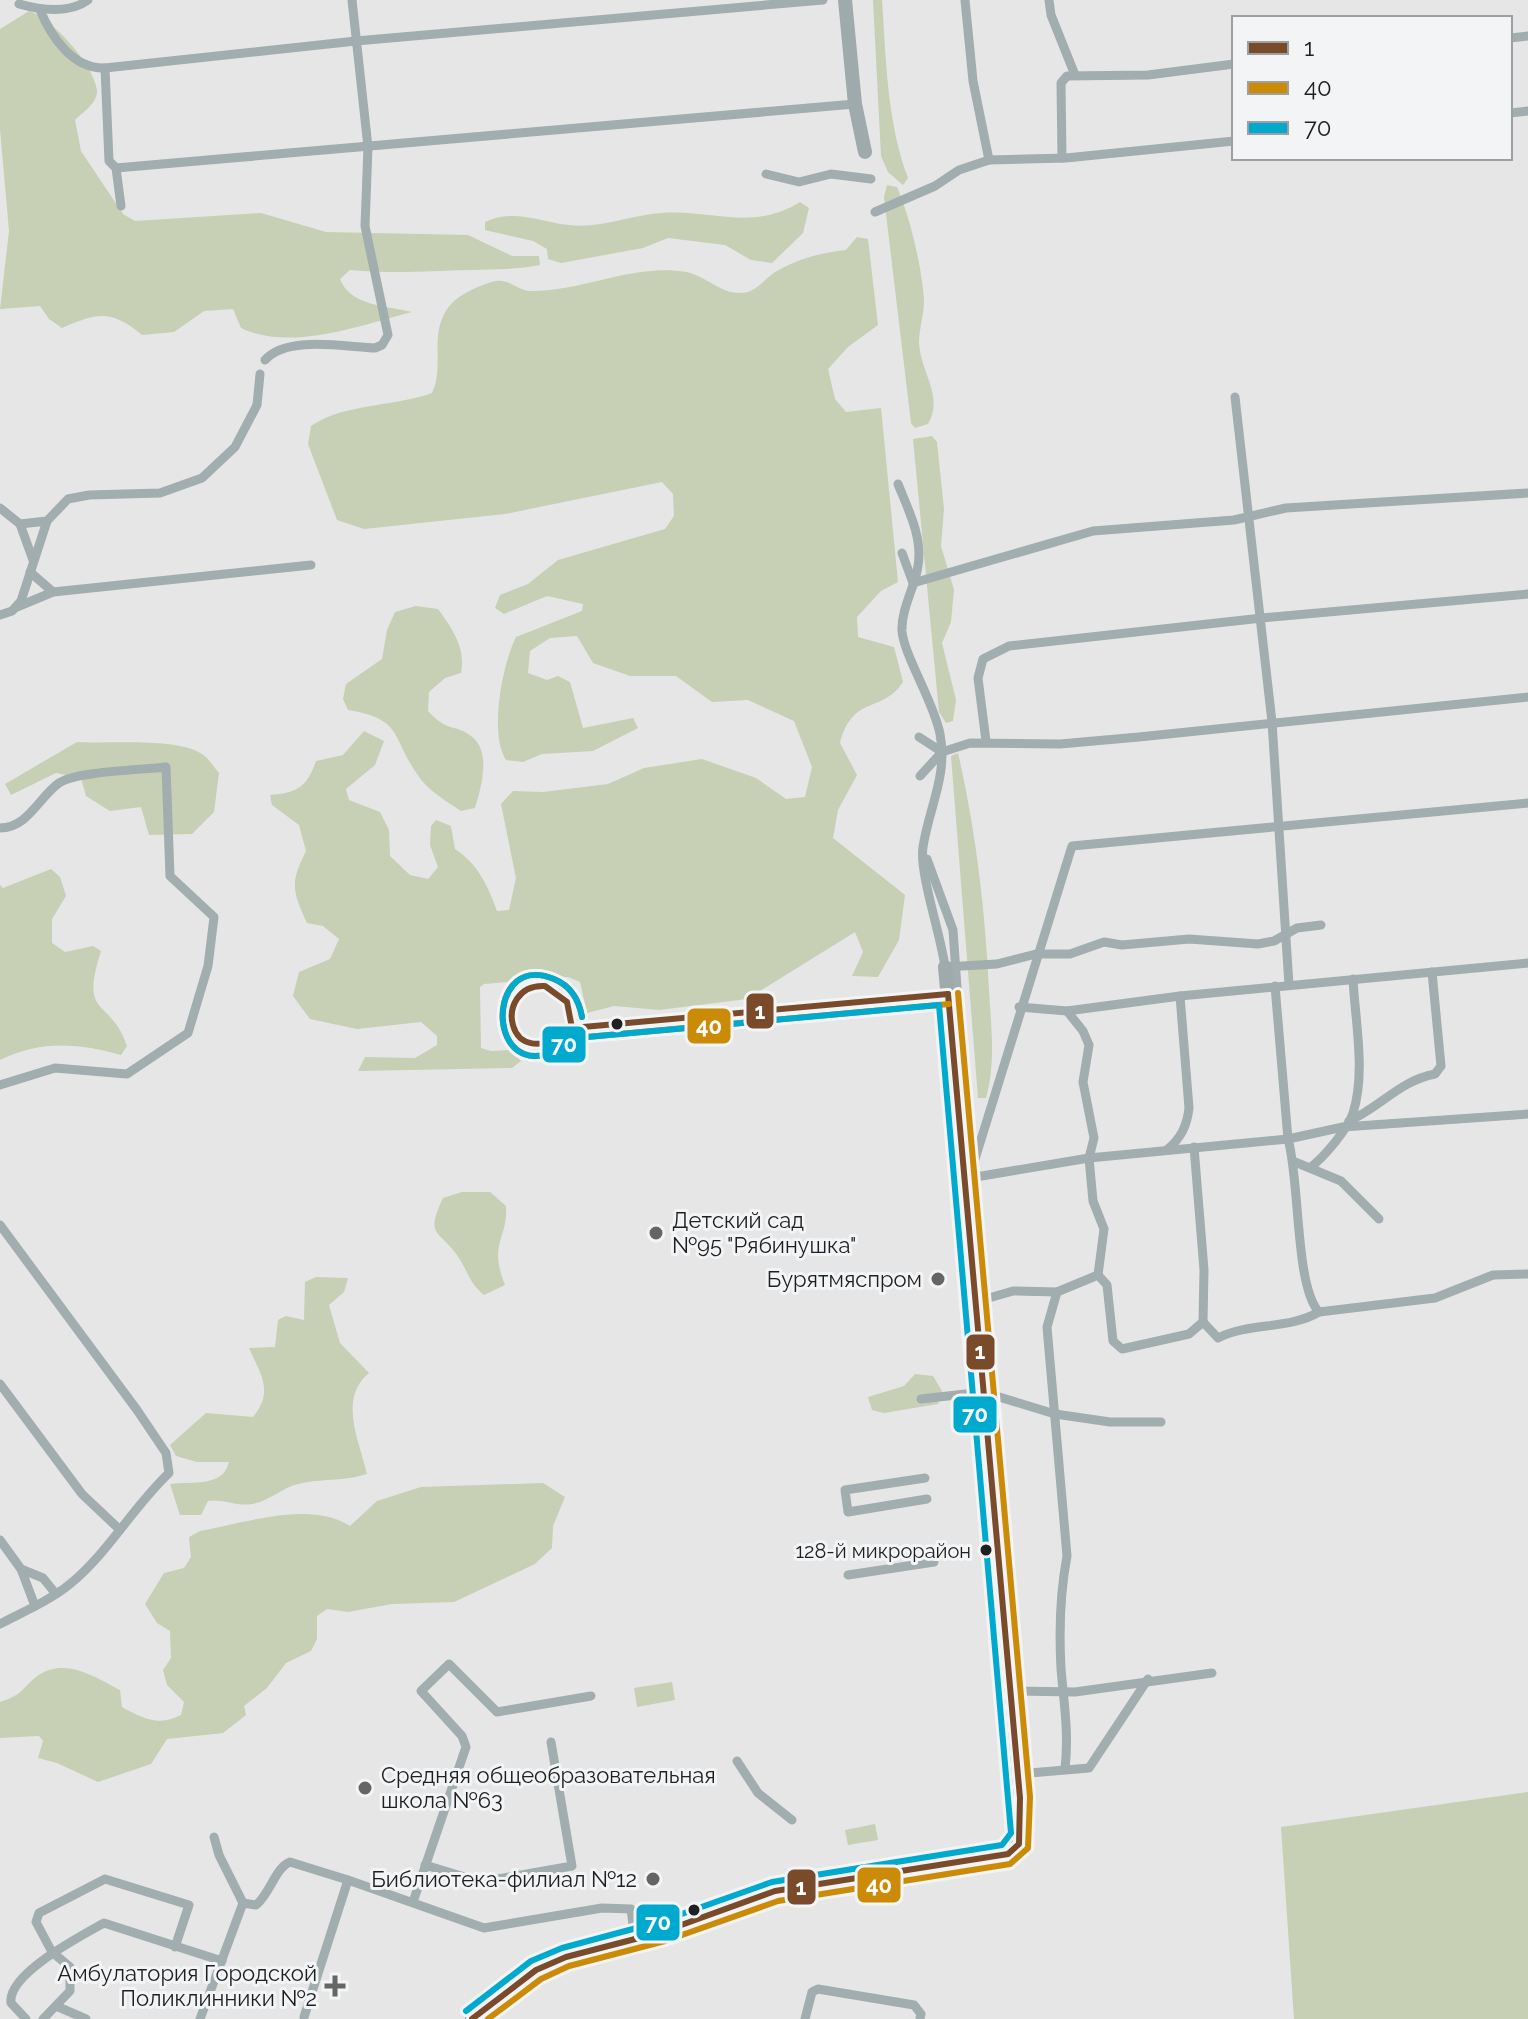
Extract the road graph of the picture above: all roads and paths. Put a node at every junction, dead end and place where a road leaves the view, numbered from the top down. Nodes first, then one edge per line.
1 (26, 0) edge
2 (88, 0) edge
3 (352, 0) edge
4 (823, 0) edge
5 (845, 0) edge
6 (965, 0) edge
7 (1049, 0) edge
8 (40, 10) junction
9 (356, 41) junction
10 (1232, 64) edge
11 (105, 68) junction
12 (1075, 75) junction
13 (855, 104) junction
14 (1232, 141) edge
15 (368, 147) junction
16 (865, 152) dead end
17 (1062, 158) junction
18 (989, 160) junction
19 (116, 168) junction
20 (766, 174) dead end
21 (871, 179) dead end
22 (121, 206) dead end
23 (875, 212) dead end
24 (265, 360) dead end
25 (260, 374) dead end
26 (1235, 397) dead end
27 (898, 484) dead end
28 (1528, 493) edge
29 (0, 508) edge
30 (1249, 518) junction
31 (47, 521) junction
32 (20, 524) junction
33 (902, 553) dead end
34 (311, 565) dead end
35 (32, 568) junction
36 (913, 583) junction
37 (53, 592) junction
38 (1528, 594) edge
39 (17, 607) junction
40 (0, 615) edge
41 (1262, 618) junction
42 (1528, 697) edge
43 (1272, 722) junction
44 (919, 737) dead end
45 (986, 741) junction
46 (942, 752) junction
47 (920, 776) dead end
48 (1528, 803) edge
49 (1280, 826) junction
50 (0, 828) edge
51 (1321, 925) dead end
52 (1285, 936) junction
53 (1036, 954) junction
54 (1528, 963) edge
55 (951, 966) junction
56 (1432, 972) junction
57 (1353, 979) junction
58 (1289, 985) junction
59 (1275, 986) junction
60 (948, 994) junction
61 (1180, 996) junction
62 (1019, 1007) junction
63 (1067, 1011) junction
64 (572, 1028) junction
65 (961, 1045) dead end
66 (0, 1085) edge
67 (1528, 1114) edge
68 (1346, 1124) junction
69 (1288, 1139) junction
70 (1194, 1147) junction
71 (1167, 1150) junction
72 (1089, 1158) junction
73 (1295, 1162) junction
74 (1311, 1167) junction
75 (964, 1179) junction
76 (1379, 1219) dead end
77 (0, 1225) edge
78 (1528, 1274) edge
79 (1098, 1275) junction
80 (1057, 1292) junction
81 (975, 1302) junction
82 (1319, 1312) junction
83 (1203, 1322) junction
84 (0, 1384) edge
85 (983, 1392) junction
86 (921, 1399) dead end
87 (1055, 1414) junction
88 (1161, 1422) dead end
89 (925, 1478) dead end
90 (927, 1499) dead end
91 (119, 1529) junction
92 (0, 1540) edge
93 (934, 1562) dead end
94 (21, 1569) junction
95 (848, 1575) dead end
96 (56, 1594) junction
97 (35, 1606) junction
98 (0, 1624) edge
99 (1212, 1673) dead end
100 (1148, 1679) junction
101 (1011, 1691) junction
102 (1065, 1692) junction
103 (591, 1696) dead end
104 (551, 1742) dead end
105 (737, 1761) dead end
106 (1065, 1769) junction
107 (1018, 1774) junction
108 (792, 1820) dead end
109 (214, 1837) dead end
110 (425, 1865) junction
111 (348, 1880) junction
112 (413, 1902) junction
113 (243, 1903) junction
114 (635, 1940) junction
115 (175, 1947) junction
116 (52, 1952) junction
117 (222, 1961) junction
118 (56, 2006) junction
119 (304, 2017) dead end
120 (26, 2019) edge
121 (43, 2019) edge
122 (86, 2019) edge
123 (200, 2019) edge
124 (472, 2019) edge
125 (805, 2019) edge
126 (920, 2019) edge

1 - 8 street
2 - 8 street
3 - 9 street
4 - 9 street
5 - 13 street
6 - 18 street
7 - 12 street
8 - 11 street
9 - 11 street
9 - 15 street
10 - 12 street
11 - 19 street
12 - 17 street
13 - 15 street
13 - 16 street
14 - 17 street
15 - 19 street
15 - 24 street
17 - 18 street
18 - 23 street
19 - 22 street
20 - 21 street
25 - 31 street
26 - 30 street
27 - 36 street
28 - 30 street
29 - 32 street
30 - 36 street
30 - 41 street
31 - 32 street
31 - 35 street
32 - 35 street
33 - 36 street
34 - 37 street
35 - 37 street
35 - 39 street
36 - 46 street
37 - 39 street
38 - 41 street
39 - 40 street
41 - 43 street
41 - 45 street
42 - 43 street
43 - 45 street
43 - 49 street
44 - 46 street
45 - 46 street
46 - 47 street
46 - 55 street
48 - 49 street
49 - 52 street
49 - 53 street
50 - 66 street
51 - 52 street
52 - 53 street
52 - 58 street
53 - 55 street
53 - 62 street
54 - 56 street
55 - 60 street
55 - 65 street
56 - 57 street
56 - 68 street
57 - 58 street
57 - 68 street
58 - 59 street
59 - 61 street
59 - 69 street
60 - 64 street
60 - 75 street
61 - 63 street
61 - 71 street
62 - 63 street
62 - 75 street
63 - 72 street
64 - 64 street
67 - 68 street
68 - 69 street
68 - 74 street
69 - 70 street
69 - 73 street
70 - 71 street
70 - 83 street
71 - 72 street
72 - 75 street
72 - 79 street
73 - 74 street
73 - 82 street
74 - 76 street
75 - 81 street
77 - 91 street
78 - 82 street
79 - 80 street
79 - 83 street
80 - 81 street
80 - 87 street
81 - 85 street
82 - 83 street
84 - 91 street
85 - 86 street
85 - 87 street
85 - 101 street
87 - 88 street
87 - 102 street
89 - 90 street
91 - 96 street
92 - 94 street
93 - 95 street
94 - 96 street
94 - 97 street
96 - 97 street
97 - 98 street
99 - 100 street
100 - 102 street
100 - 106 street
101 - 102 street
101 - 107 street
102 - 106 street
103 - 110 street
104 - 110 street
105 - 108 street
106 - 107 street
107 - 114 street
109 - 113 street
110 - 112 street
111 - 112 street
111 - 113 street
111 - 119 street
112 - 114 street
113 - 117 street
114 - 124 street
115 - 116 street
115 - 116 street
115 - 117 street
116 - 118 street
116 - 120 street
117 - 123 street
118 - 121 street
118 - 122 street
125 - 126 street

